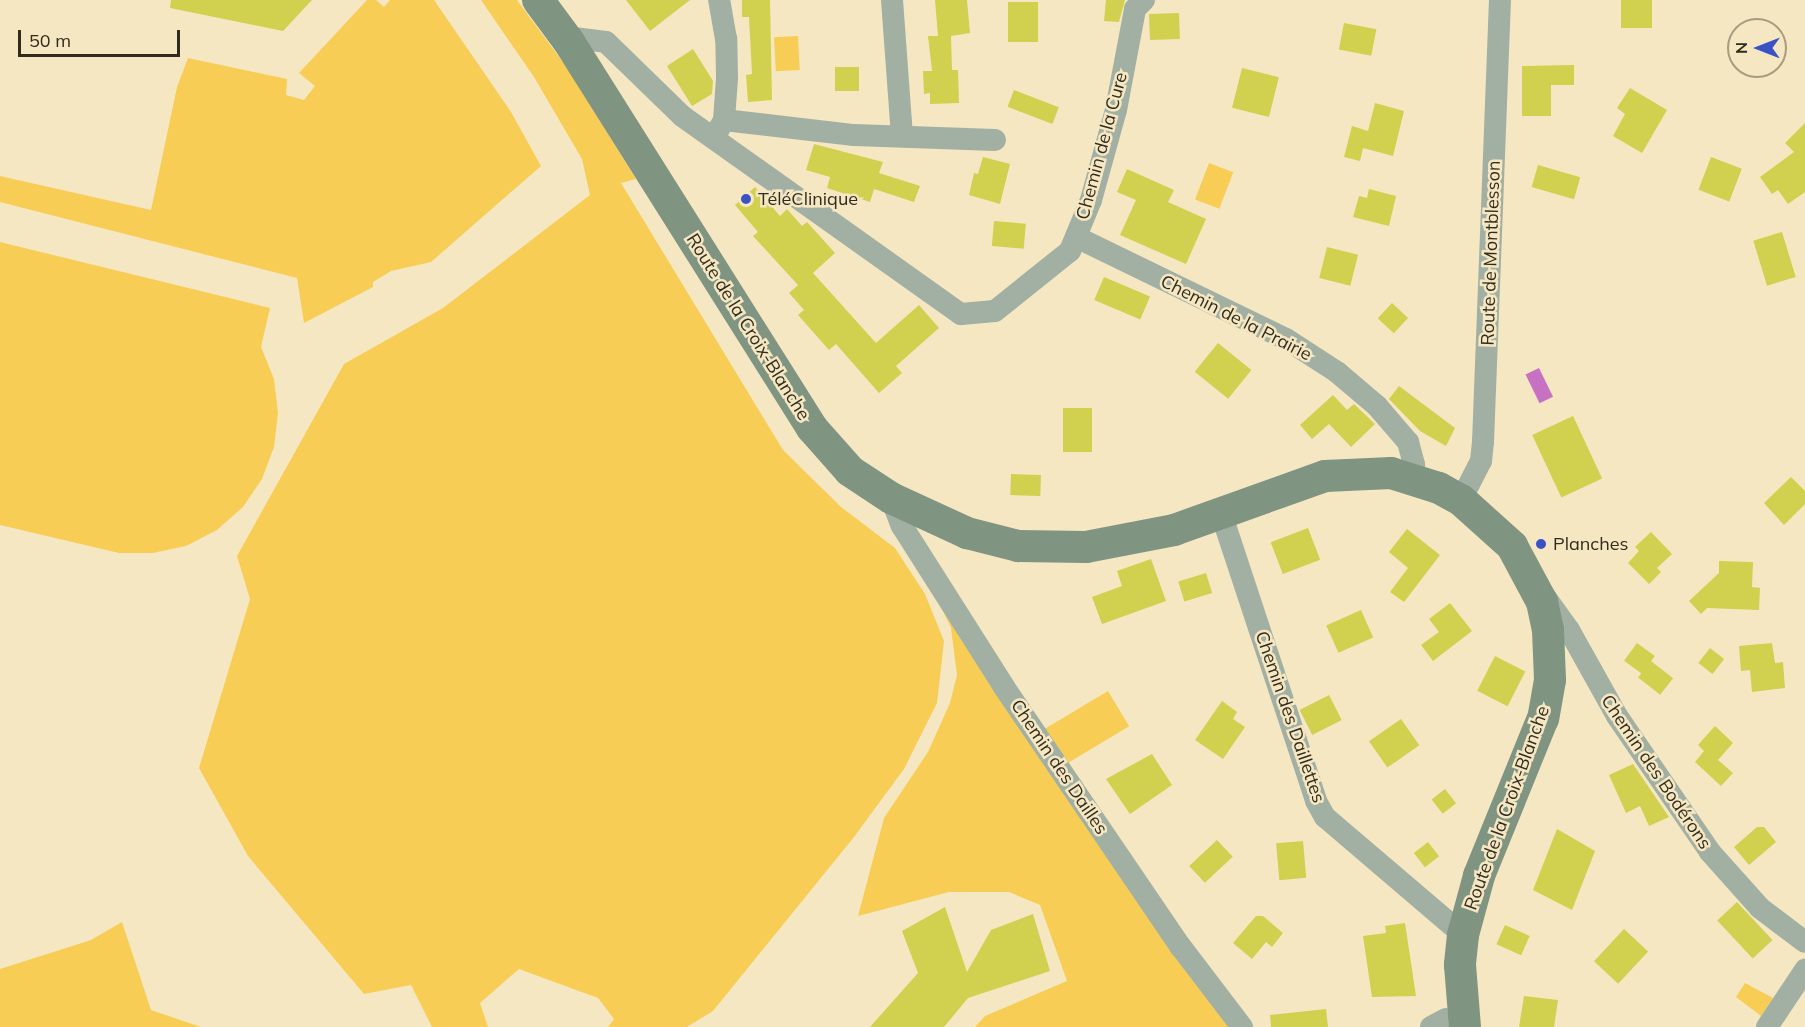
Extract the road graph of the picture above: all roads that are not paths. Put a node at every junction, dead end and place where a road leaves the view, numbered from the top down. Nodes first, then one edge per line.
1 (538, 0) edge
2 (719, 0) edge
3 (892, 0) edge
4 (1144, 0) edge
5 (1500, 0) edge
6 (566, 38) junction
7 (719, 129) junction
8 (902, 135) junction
9 (995, 140) dead end
10 (1076, 237) junction
11 (1412, 478) junction
12 (891, 498) junction
13 (1461, 500) junction
14 (1221, 513) junction
15 (1533, 581) junction
16 (1462, 935) junction
17 (1805, 942) edge
18 (1805, 970) edge
19 (1448, 1024) edge
20 (1242, 1027) edge
21 (1767, 1027) edge

1 - 6 street, Route de la Croix-Blanche
2 - 7 street
3 - 8 street
4 - 10 street, Chemin de la Cure
5 - 13 street, Route de Montblesson
6 - 7 street, Chemin de la Cure
6 - 12 street, Route de la Croix-Blanche
7 - 8 street
7 - 10 street, Chemin de la Cure
8 - 9 street
10 - 11 street, Chemin de la Prairie
11 - 13 street, Route de la Croix-Blanche
11 - 14 street, Route de la Croix-Blanche
12 - 14 street, Route de la Croix-Blanche
12 - 20 street, Chemin des Dailles
13 - 15 street, Route de la Croix-Blanche
14 - 16 street, Chemin des Daillettes
15 - 16 street, Route de la Croix-Blanche
15 - 17 street, Chemin des Bodérons
16 - 19 street, Route de la Croix-Blanche
18 - 21 street

